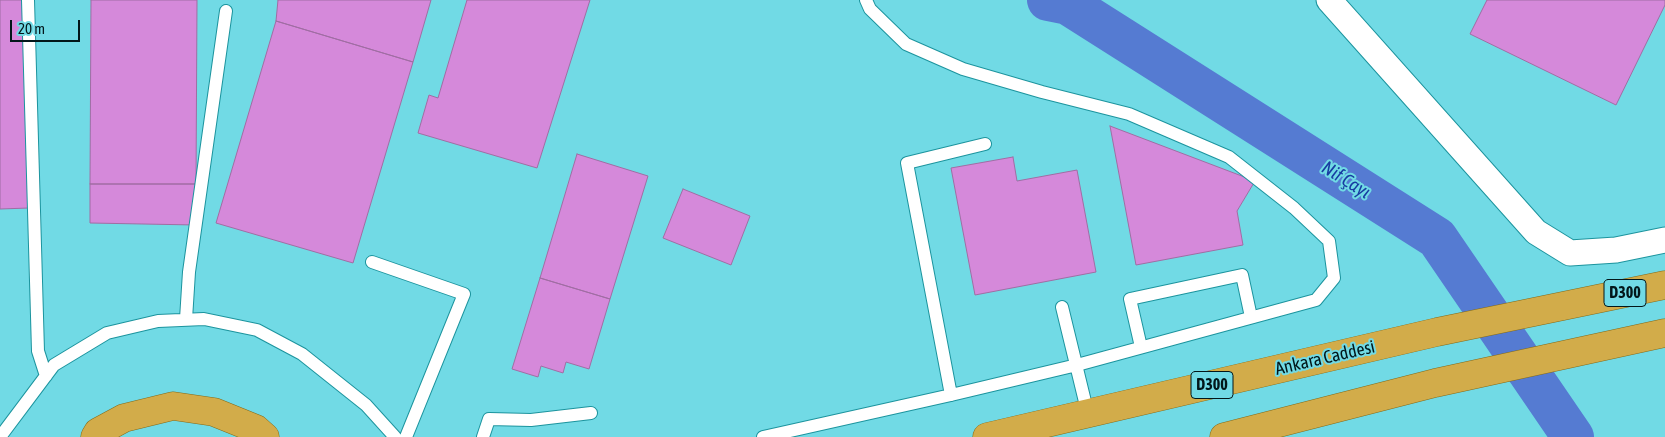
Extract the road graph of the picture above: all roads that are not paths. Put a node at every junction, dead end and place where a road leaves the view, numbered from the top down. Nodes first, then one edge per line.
1 (28, 0) edge
2 (866, 0) edge
3 (1329, 0) edge
4 (226, 11) dead end
5 (984, 144) dead end
6 (1665, 240) edge
7 (372, 262) dead end
8 (1665, 285) edge
9 (1062, 307) dead end
10 (1251, 318) junction
11 (186, 319) junction
12 (1665, 333) edge
13 (1141, 348) junction
14 (1077, 365) junction
15 (46, 376) junction
16 (951, 396) junction
17 (590, 413) dead end
18 (1088, 414) junction
19 (96, 436) edge
20 (0, 437) edge
21 (266, 437) edge
22 (395, 437) edge
23 (406, 437) edge
24 (483, 437) edge
25 (762, 437) edge
26 (987, 437) edge
27 (1224, 437) edge

1 - 15 lane
2 - 10 lane
3 - 6 street
4 - 11 lane
5 - 16 lane
7 - 23 lane
8 - 18 highway, Ankara Caddesi / D300
9 - 14 lane
10 - 13 lane
10 - 13 lane
11 - 15 lane
11 - 22 lane
12 - 27 highway
13 - 14 lane
14 - 16 lane
14 - 18 lane
15 - 20 lane
16 - 25 lane
17 - 24 lane
18 - 26 highway, Ankara Caddesi / D300
19 - 21 highway

